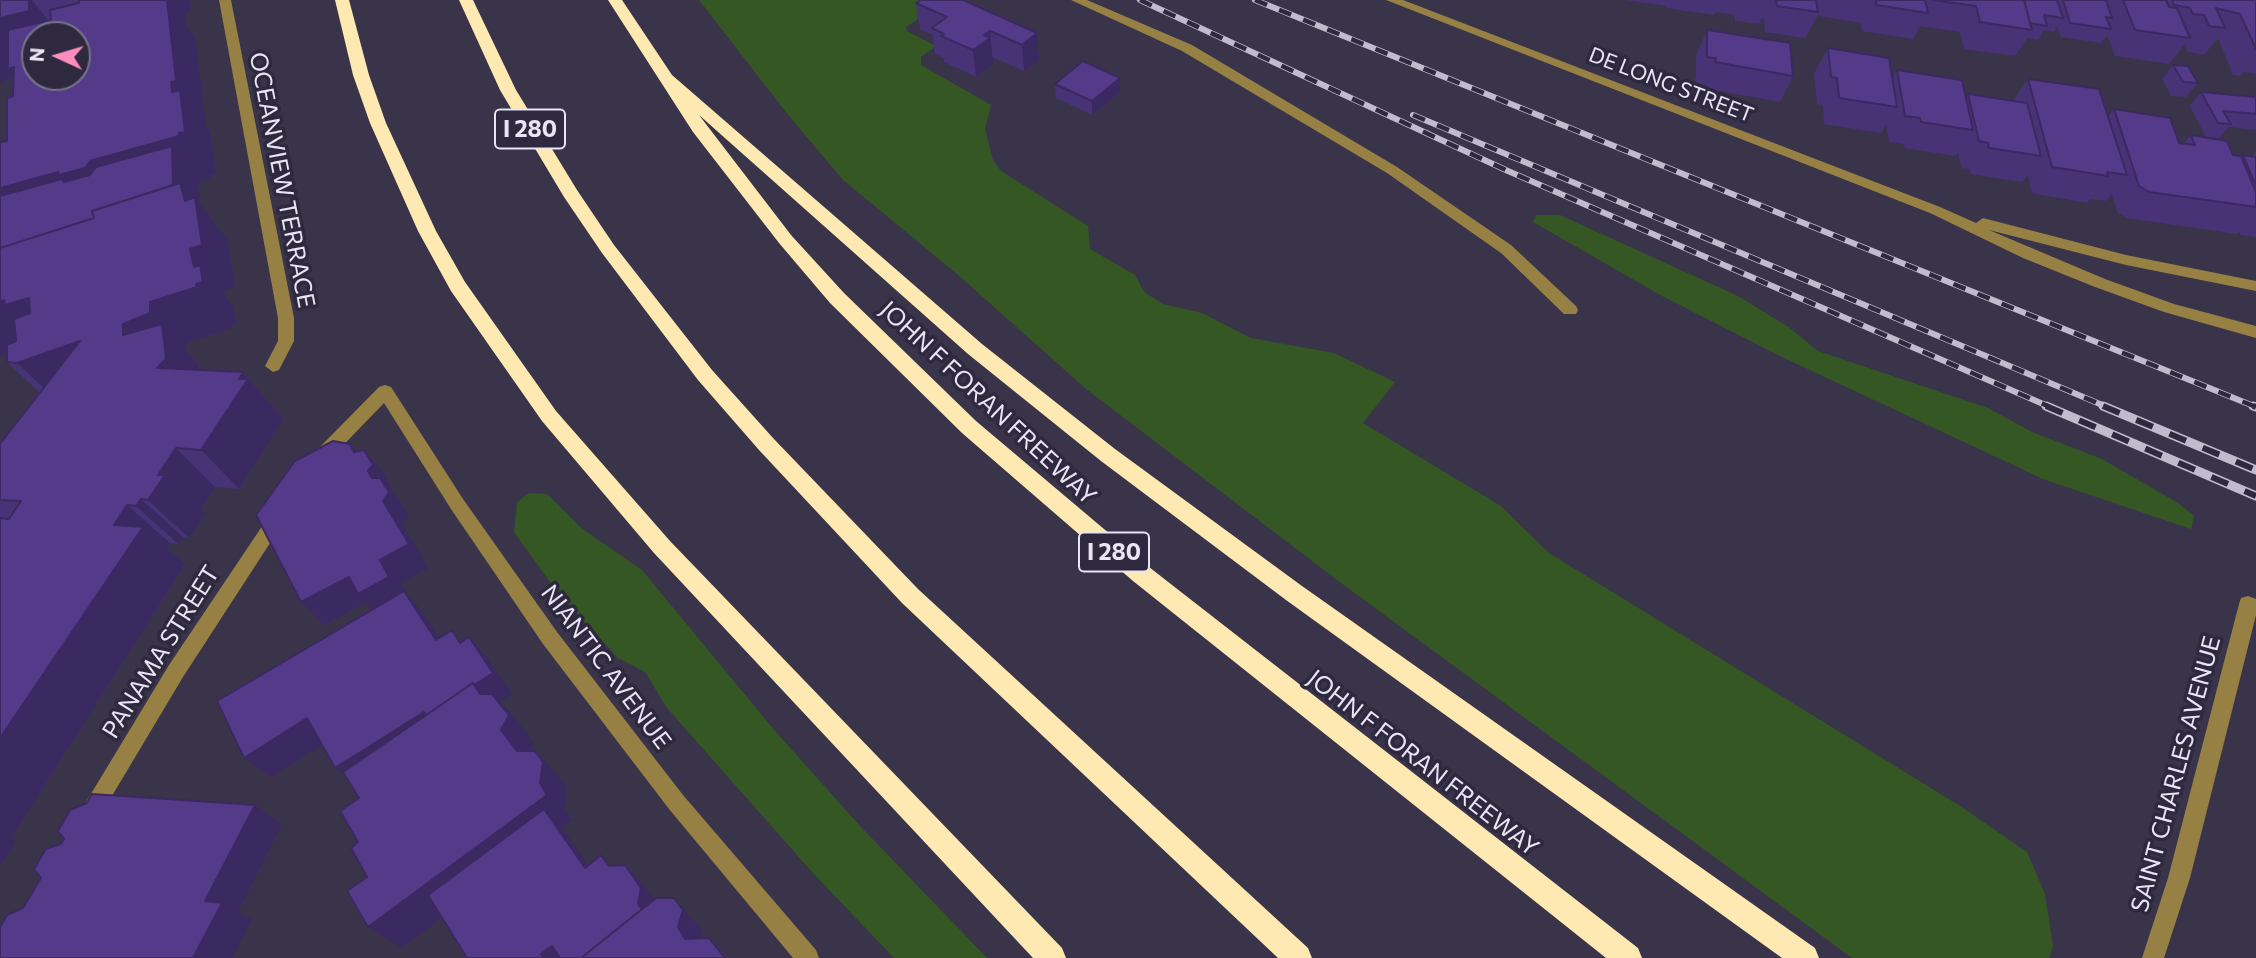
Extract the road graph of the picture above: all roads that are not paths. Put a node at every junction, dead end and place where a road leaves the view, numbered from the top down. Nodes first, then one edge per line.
1 (225, 0) edge
2 (342, 0) edge
3 (466, 0) edge
4 (615, 0) edge
5 (1077, 0) edge
6 (1392, 0) edge
7 (666, 78) junction
8 (1935, 210) junction
9 (2256, 285) edge
10 (1570, 310) dead end
11 (2256, 332) edge
12 (273, 366) dead end
13 (312, 470) edge
14 (290, 500) edge
15 (2252, 606) edge
16 (83, 827) edge
17 (808, 958) edge
18 (1052, 958) edge
19 (1298, 958) edge
20 (1628, 958) edge
21 (1805, 958) edge
22 (2153, 958) edge

1 - 12 street, OCEANVIEW TERRACE
2 - 18 highway
3 - 19 highway, I 280
4 - 7 highway, JOHN F FORAN FREEWAY / I 280
5 - 10 street
6 - 8 street, DE LONG STREET
7 - 20 highway, JOHN F FORAN FREEWAY / I 280
7 - 21 highway
8 - 9 street, DE LONG STREET
8 - 11 street, DE LONG STREET
13 - 17 street, NIANTIC AVENUE
14 - 16 street, PANAMA STREET
15 - 22 street, SAINT CHARLES AVENUE

